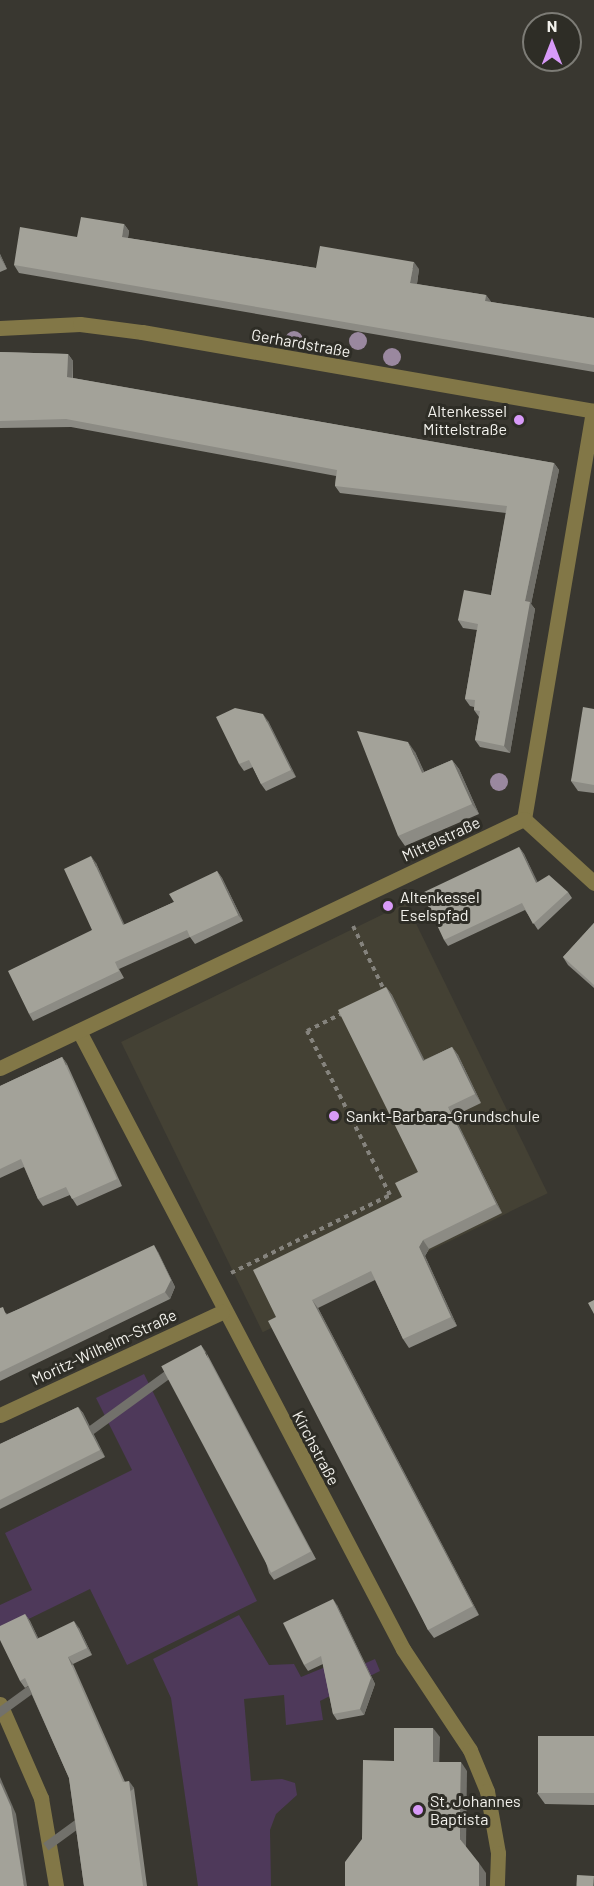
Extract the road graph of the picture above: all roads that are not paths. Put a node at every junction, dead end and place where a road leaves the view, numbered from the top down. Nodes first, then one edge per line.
1 (0, 328) edge
2 (594, 411) edge
3 (524, 819) junction
4 (594, 883) edge
5 (79, 1031) junction
6 (0, 1068) edge
7 (222, 1311) junction
8 (0, 1415) edge
9 (0, 1704) edge
10 (56, 1886) edge
11 (497, 1886) edge

1 - 2 street, Gerhardstraße
2 - 3 street
3 - 4 street
3 - 5 street, Mittelstraße
5 - 6 street, Mittelstraße
5 - 7 street, Kirchstraße
7 - 8 street, Moritz-Wilhelm-Straße
7 - 11 street, Kirchstraße
9 - 10 street

